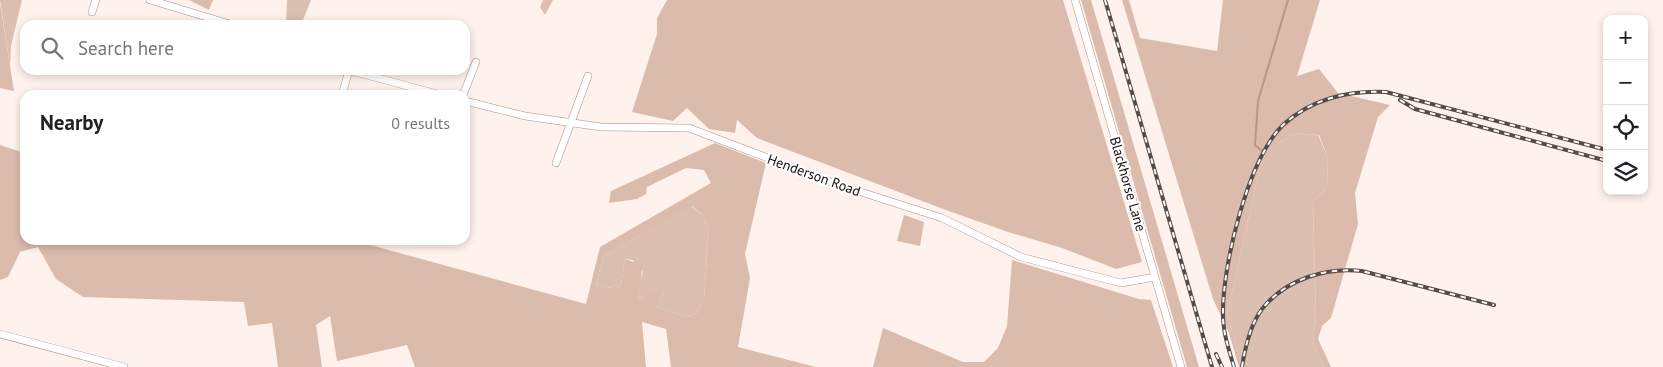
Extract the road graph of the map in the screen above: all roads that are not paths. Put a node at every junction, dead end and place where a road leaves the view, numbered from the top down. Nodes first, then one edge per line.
1 (96, 0) edge
2 (150, 0) edge
3 (1075, 0) edge
4 (92, 12) dead end
5 (216, 20) edge
6 (476, 62) dead end
7 (348, 75) edge
8 (367, 75) edge
9 (588, 76) dead end
10 (343, 90) edge
11 (423, 90) edge
12 (465, 90) edge
13 (470, 102) edge
14 (571, 123) junction
15 (556, 163) dead end
16 (1155, 277) junction
17 (0, 334) edge
18 (124, 367) edge
19 (1181, 367) edge

1 - 4 street
2 - 5 street
3 - 16 street, Blackhorse Lane
6 - 12 street
7 - 10 street
8 - 11 street
9 - 14 street
13 - 14 street, Henderson Road
14 - 15 street
14 - 16 street, Henderson Road
16 - 19 street, Blackhorse Lane
17 - 18 street

